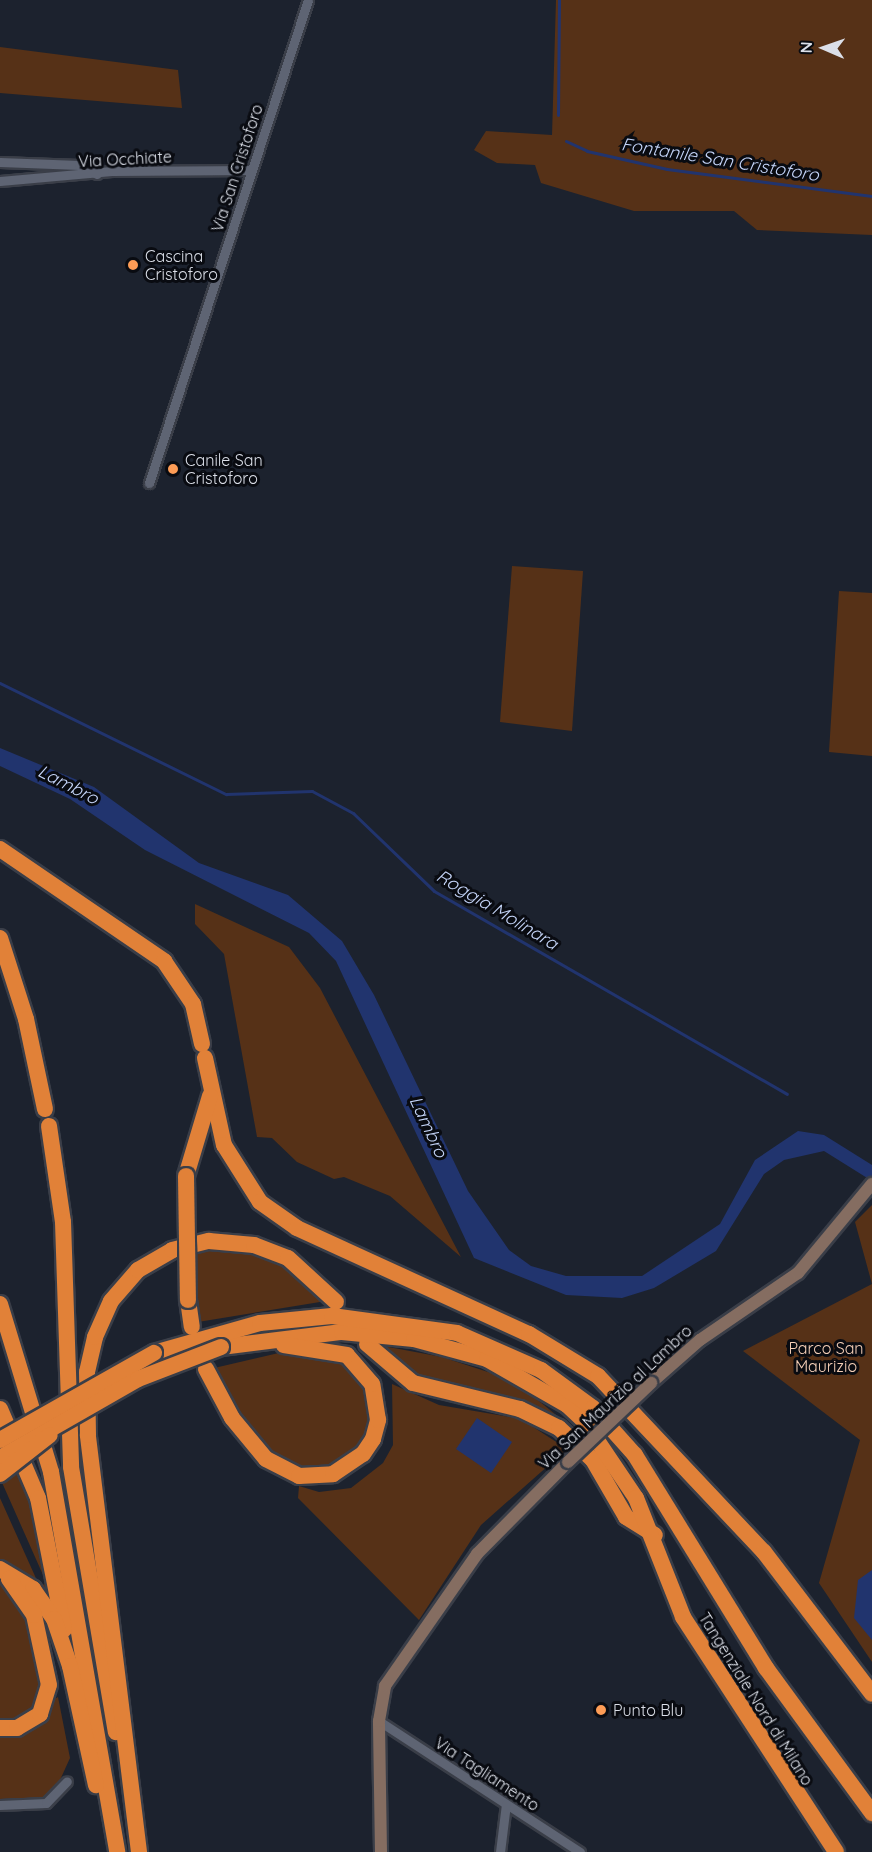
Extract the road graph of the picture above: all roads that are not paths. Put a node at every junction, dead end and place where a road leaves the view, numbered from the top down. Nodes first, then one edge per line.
1 (308, 0) edge
2 (0, 162) edge
3 (252, 170) junction
4 (97, 174) junction
5 (0, 181) edge
6 (149, 483) dead end
7 (0, 849) edge
8 (0, 938) edge
9 (211, 1094) junction
10 (45, 1109) dead end
11 (49, 1126) dead end
12 (870, 1187) edge
13 (336, 1302) dead end
14 (0, 1304) edge
15 (192, 1327) dead end
16 (367, 1344) dead end
17 (229, 1350) junction
18 (154, 1353) junction
19 (206, 1370) dead end
20 (0, 1409) edge
21 (58, 1421) junction
22 (0, 1432) edge
23 (0, 1440) edge
24 (0, 1458) edge
25 (0, 1474) edge
26 (655, 1535) junction
27 (0, 1569) edge
28 (70, 1666) junction
29 (872, 1694) edge
30 (379, 1721) junction
31 (0, 1728) edge
32 (67, 1781) dead end
33 (506, 1804) junction
34 (0, 1805) edge
35 (872, 1813) edge
36 (116, 1852) edge
37 (138, 1852) edge
38 (381, 1852) edge
39 (500, 1852) edge
40 (580, 1852) edge
41 (836, 1852) edge

1 - 3 street, Via San Cristoforo
2 - 4 street
3 - 4 street, Via Occhiate
3 - 6 street, Via San Cristoforo
4 - 5 street, Via Occhiate
7 - 9 highway
8 - 10 highway
9 - 15 highway, bridge
9 - 29 highway
11 - 37 highway
12 - 30 main road, Via San Maurizio al Lambro, bridge
13 - 37 highway
14 - 36 highway
16 - 26 highway
17 - 19 highway
17 - 21 highway, Tangenziale Nord di Milano, bridge
17 - 26 highway, Tangenziale Nord di Milano
18 - 22 highway, bridge
18 - 23 highway, Tangenziale Nord di Milano, bridge
18 - 35 highway, Tangenziale Nord di Milano
20 - 28 highway
21 - 24 highway, Tangenziale Nord di Milano, bridge
21 - 25 highway, bridge
26 - 41 highway, Tangenziale Nord di Milano
27 - 28 highway
27 - 31 highway
28 - 36 highway
30 - 33 street, Via Tagliamento
30 - 38 main road, Via San Maurizio al Lambro
32 - 34 street
33 - 39 street
33 - 40 street, Via Tagliamento

